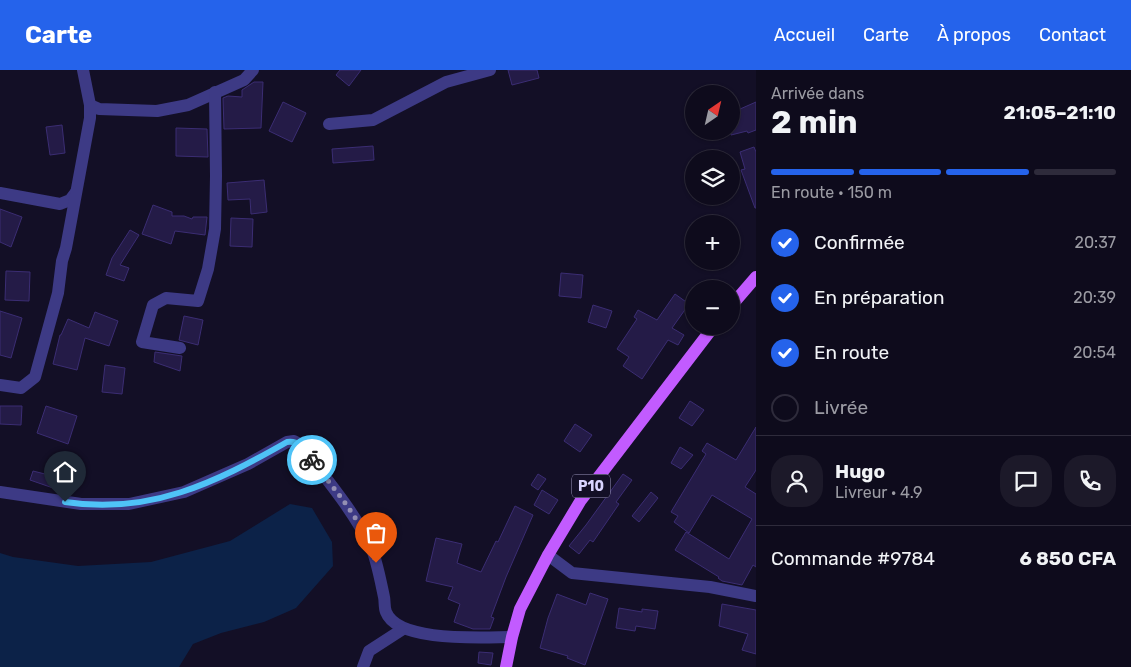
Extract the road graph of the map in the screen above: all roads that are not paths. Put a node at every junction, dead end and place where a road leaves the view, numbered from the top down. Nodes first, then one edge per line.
1 (83, 70) edge
2 (253, 70) edge
3 (490, 70) edge
4 (215, 92) junction
5 (90, 105) junction
6 (329, 124) dead end
7 (76, 192) junction
8 (0, 193) edge
9 (756, 277) edge
10 (740, 296) edge
11 (707, 335) edge
12 (180, 348) dead end
13 (0, 385) edge
14 (0, 492) edge
15 (548, 555) junction
16 (756, 596) edge
17 (403, 628) junction
18 (512, 637) junction
19 (363, 667) edge
20 (506, 667) edge

1 - 5 street
2 - 4 street
3 - 6 street
4 - 5 street
4 - 12 street
5 - 7 street
7 - 8 street
7 - 13 street
9 - 10 main road
11 - 15 main road, P10
14 - 17 street
15 - 16 street
15 - 18 main road, P10
17 - 18 street
17 - 19 street
18 - 20 main road, P10

